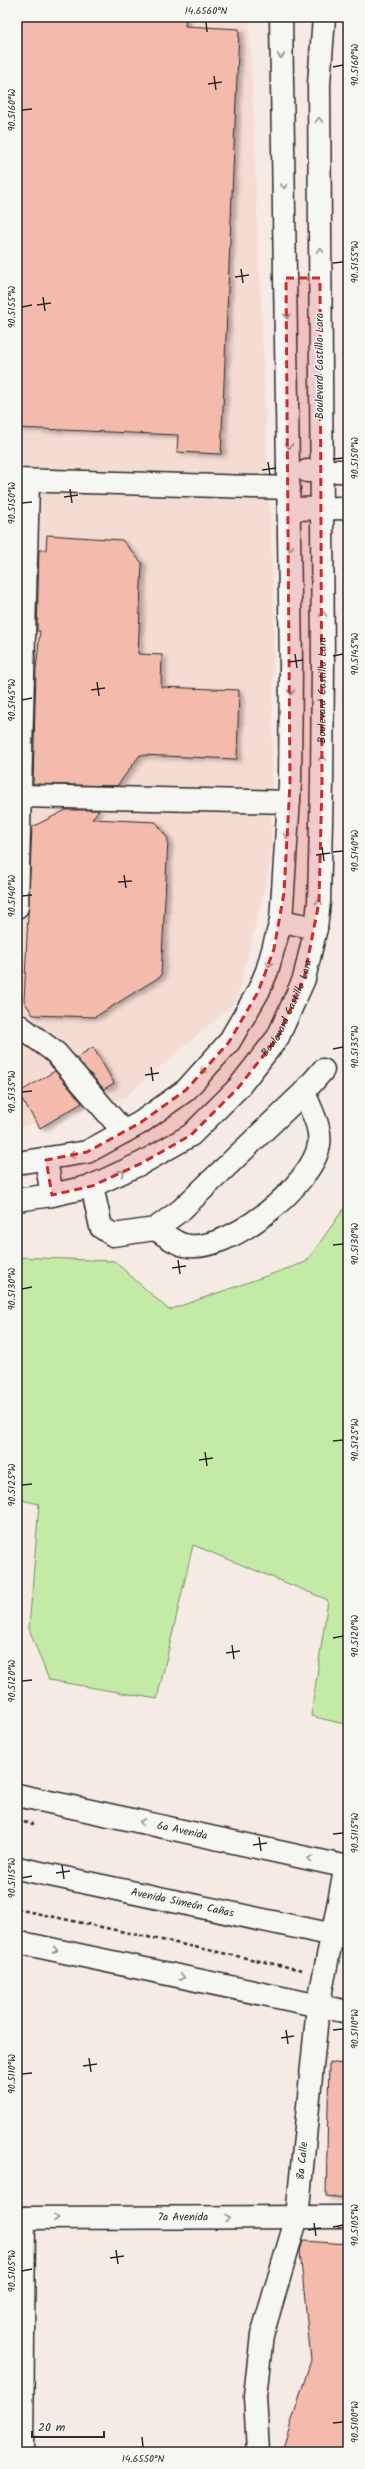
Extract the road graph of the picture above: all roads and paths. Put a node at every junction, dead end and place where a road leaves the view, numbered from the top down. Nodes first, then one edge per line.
1 (281, 17) edge
2 (324, 17) edge
3 (286, 278) junction
4 (320, 278) junction
5 (321, 471) junction
6 (348, 471) edge
7 (289, 479) junction
8 (23, 481) edge
9 (348, 508) edge
10 (289, 509) junction
11 (321, 509) junction
12 (323, 662) junction
13 (291, 664) junction
14 (322, 782) junction
15 (289, 793) junction
16 (21, 796) junction
17 (17, 907) edge
18 (281, 921) junction
19 (316, 928) junction
20 (17, 1024) edge
21 (323, 1070) dead end
22 (304, 1092) junction
23 (124, 1132) junction
24 (46, 1160) junction
25 (17, 1163) edge
26 (92, 1186) junction
27 (52, 1195) junction
28 (17, 1200) edge
29 (155, 1229) junction
30 (17, 1796) edge
31 (347, 1867) edge
32 (17, 1868) edge
33 (17, 1909) edge
34 (340, 1937) edge
35 (17, 1942) edge
36 (325, 1975) junction
37 (318, 2006) junction
38 (348, 2012) edge
39 (297, 2217) junction
40 (348, 2217) edge
41 (20, 2218) edge
42 (22, 2452) edge
43 (258, 2452) edge

1 -> 3 street
4 -> 2 street, Boulevard Castillo Lara
3 - 4 street
3 -> 7 street
4 - 5 street, Boulevard Castillo Lara
5 - 6 street
5 - 7 street
5 - 11 street, Boulevard Castillo Lara
7 - 8 street
7 - 10 street
8 - 16 street
9 - 11 street
10 - 11 street
10 -> 13 street
12 -> 11 street, Boulevard Castillo Lara
12 - 13 street
14 -> 12 street, Boulevard Castillo Lara
13 -> 15 street
14 - 15 street
19 -> 14 street, Boulevard Castillo Lara
15 - 16 street
15 -> 18 street
16 - 17 street
18 - 19 street
18 -> 23 street
26 -> 19 street, Boulevard Castillo Lara
20 - 23 street
21 - 22 street
22 - 29 street
22 - 29 street
23 -> 24 street
24 - 25 street
24 - 27 street
26 - 27 street, Boulevard Castillo Lara
26 - 29 street
27 - 28 street, Boulevard Castillo Lara
31 -> 30 street, 6a Avenida
31 - 34 street, 8a Calle
32 - 34 street, Avenida Simeón Cañas
33 - 36 path
34 - 36 street, 8a Calle
35 -> 37 street
36 - 37 street, 8a Calle
37 - 38 street
37 - 39 street, 8a Calle
39 - 40 street, 7a Avenida
41 -> 39 street, 7a Avenida
39 - 43 street, 8a Calle
41 - 42 street

